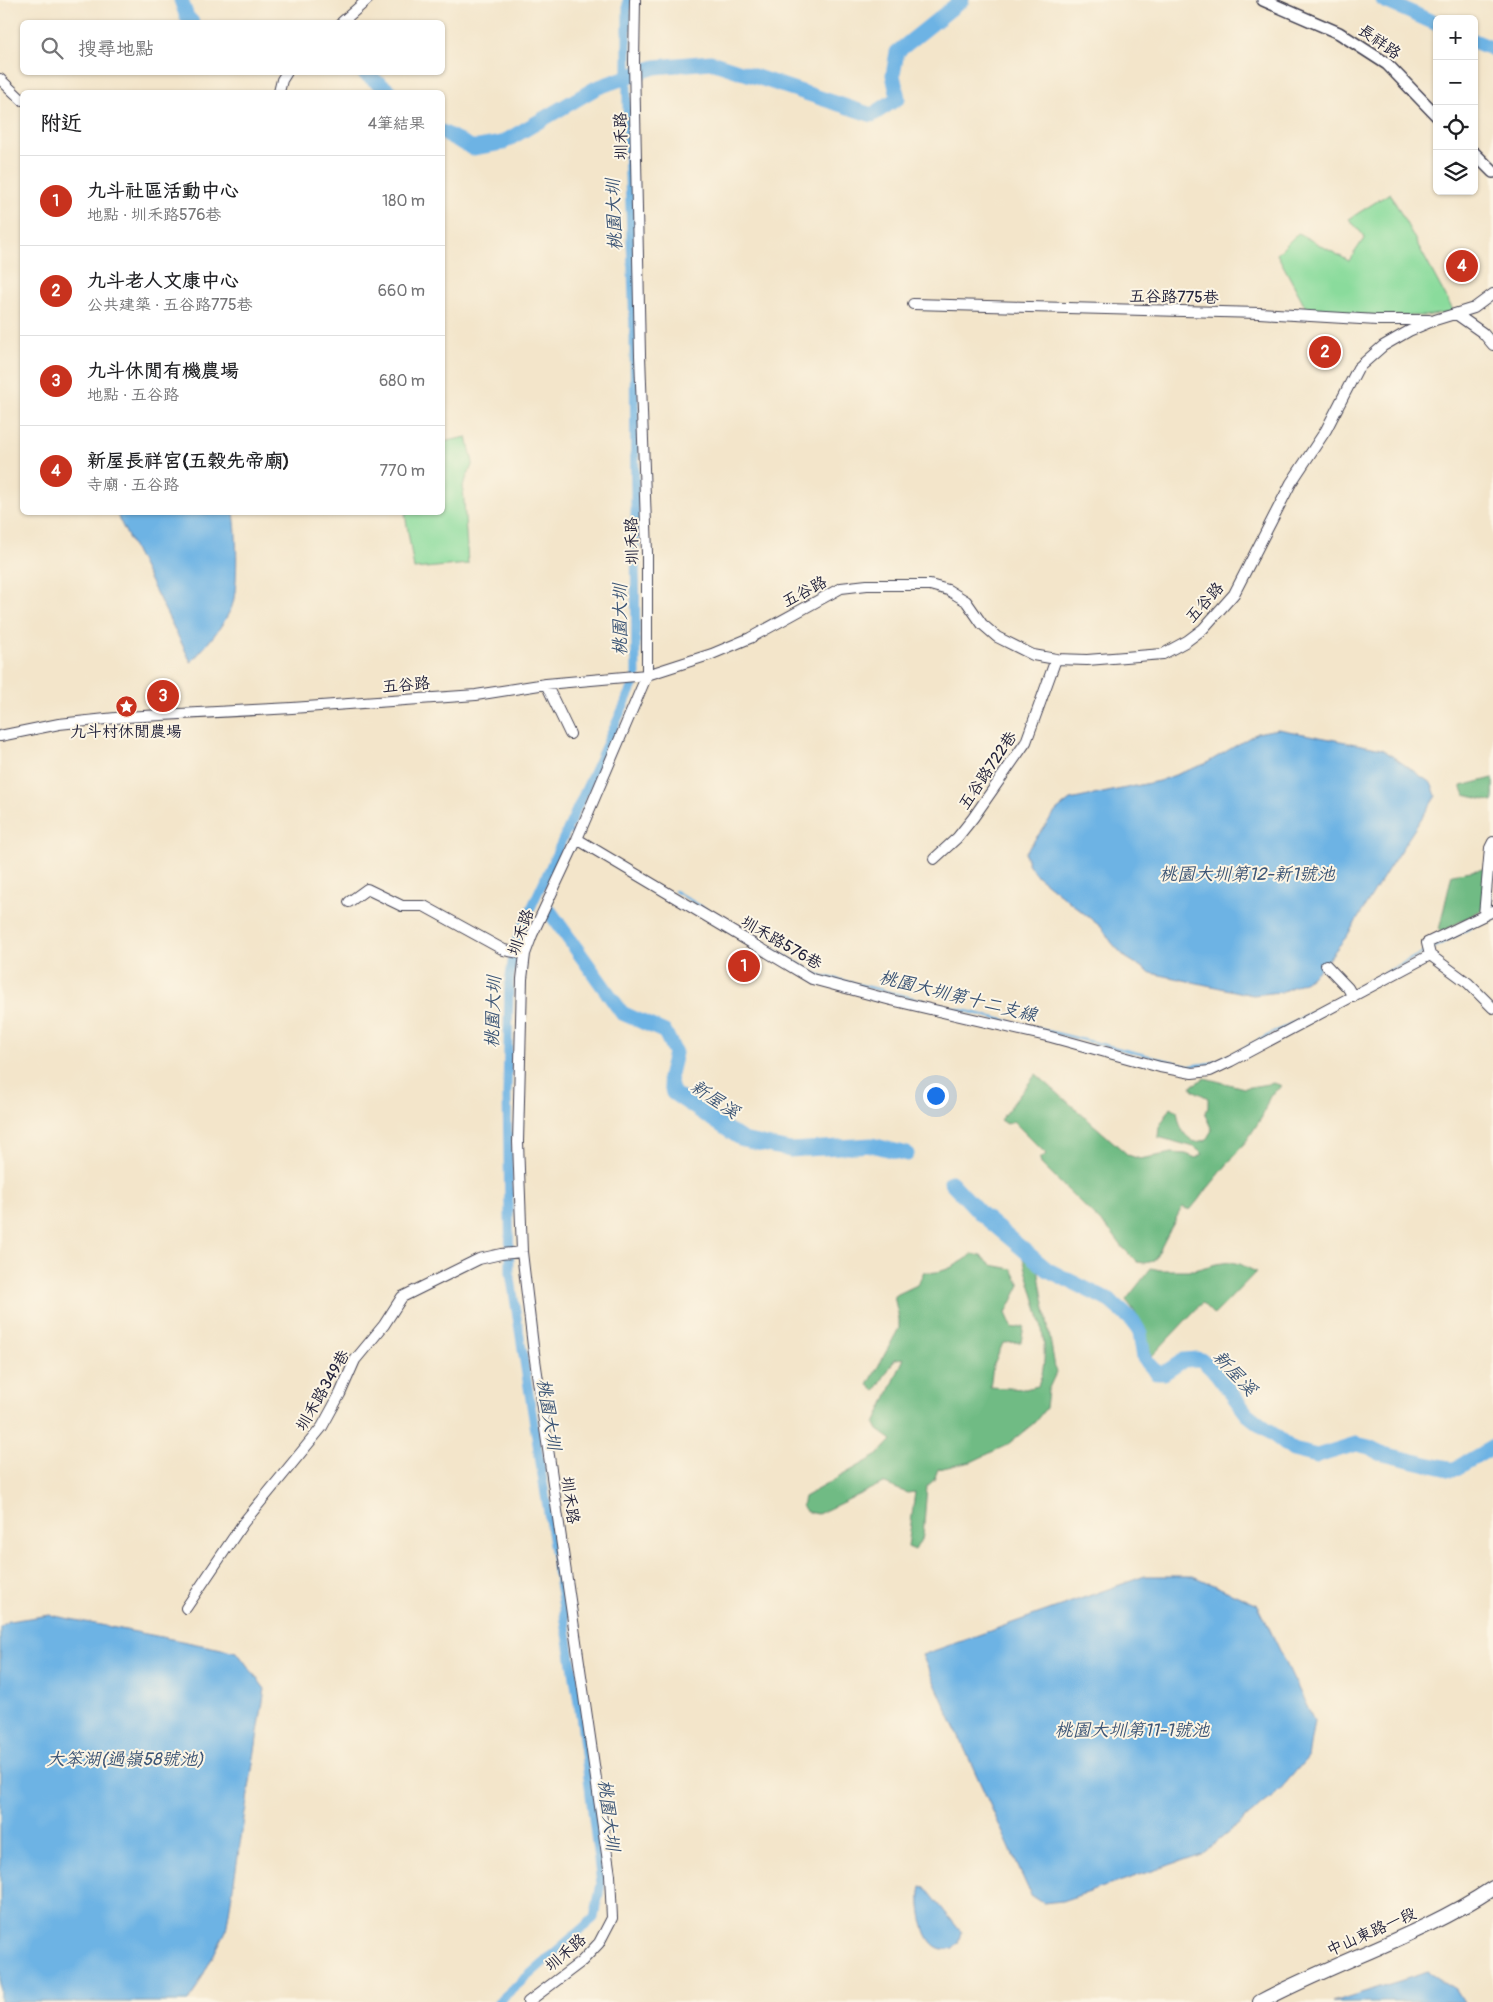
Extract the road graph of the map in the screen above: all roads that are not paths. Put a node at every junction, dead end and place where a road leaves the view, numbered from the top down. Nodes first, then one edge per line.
1 (367, 0) edge
2 (635, 0) edge
3 (1263, 0) edge
4 (344, 20) edge
5 (285, 75) edge
6 (0, 79) edge
7 (280, 90) edge
8 (20, 98) edge
9 (1433, 112) edge
10 (1478, 157) edge
11 (1493, 172) edge
12 (1493, 294) edge
13 (913, 304) dead end
14 (1456, 314) junction
15 (1435, 320) junction
16 (1493, 344) edge
17 (1056, 659) junction
18 (642, 676) junction
19 (546, 684) junction
20 (570, 734) dead end
21 (0, 736) edge
22 (576, 838) junction
23 (1493, 842) edge
24 (934, 858) dead end
25 (349, 902) dead end
26 (1488, 913) edge
27 (523, 954) junction
28 (1430, 955) junction
29 (1326, 965) dead end
30 (1353, 996) junction
31 (1493, 1008) edge
32 (519, 1252) junction
33 (186, 1608) dead end
34 (1493, 1888) edge
35 (528, 2002) edge
36 (1260, 2002) edge

1 - 4 street
2 - 18 street, 圳禾路
3 - 9 street, 長祥路
5 - 7 street
6 - 8 street
10 - 11 street
12 - 14 street, 五谷路
13 - 15 street, 五谷路775巷
14 - 15 street, 五谷路
14 - 16 street
15 - 17 street, 五谷路
17 - 18 street, 五谷路
17 - 24 street, 五谷路722巷
18 - 19 street, 五谷路
18 - 22 street, 圳禾路
19 - 20 street
19 - 21 street, 五谷路
22 - 27 street, 圳禾路
22 - 30 street, 圳禾路576巷
23 - 26 street
25 - 27 street
26 - 28 street
27 - 32 street, 圳禾路
28 - 30 street, 圳禾路576巷
28 - 31 street
29 - 30 street
32 - 33 street, 圳禾路349巷
32 - 35 street, 圳禾路
34 - 36 main road, 中山東路一段

